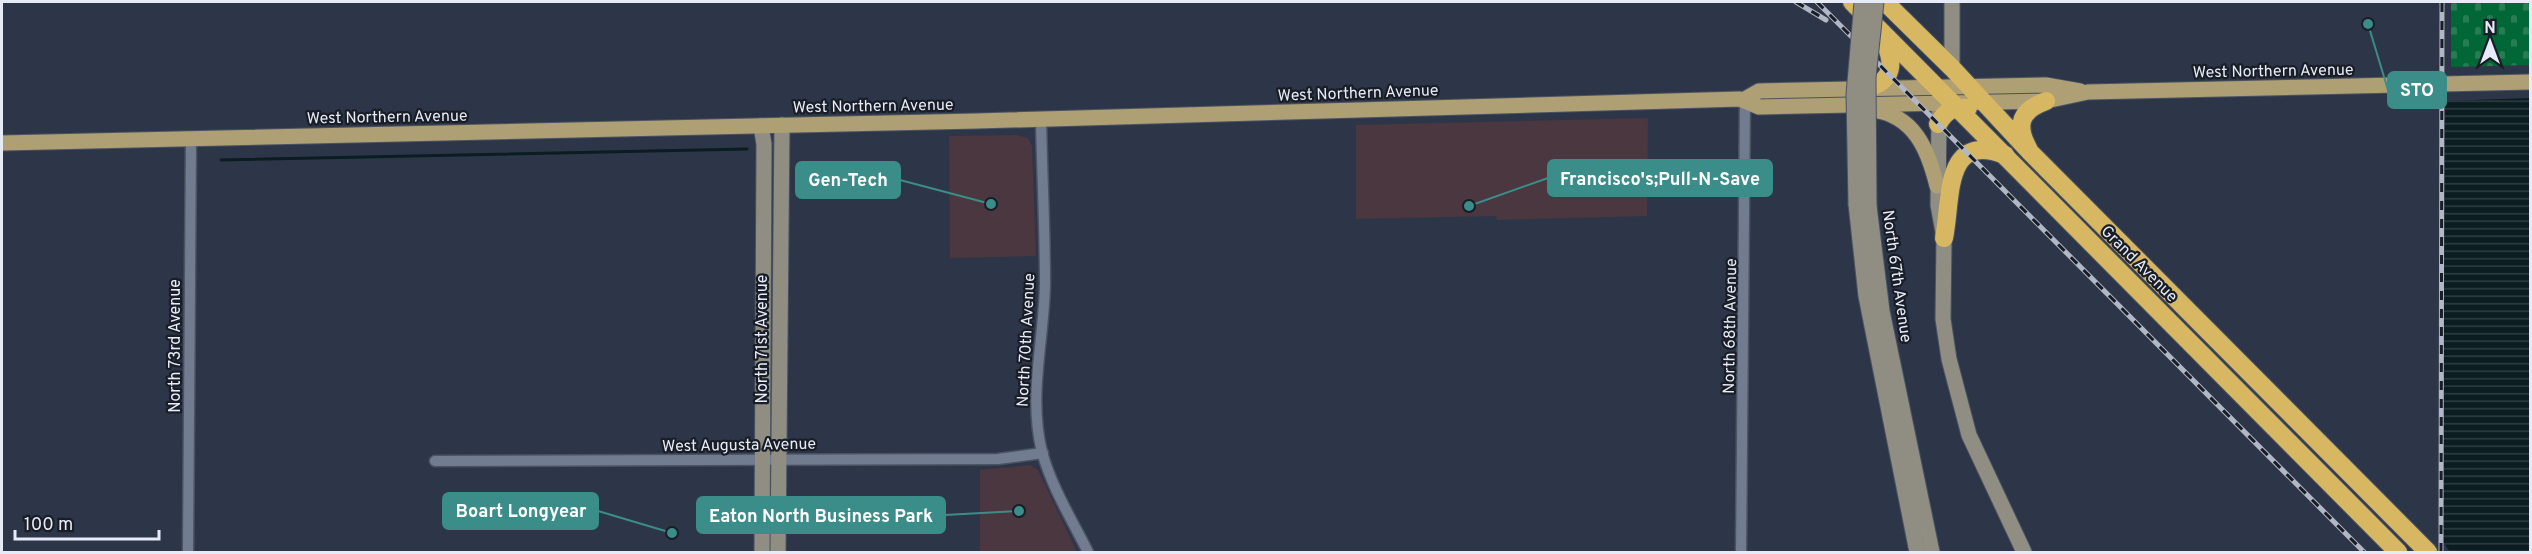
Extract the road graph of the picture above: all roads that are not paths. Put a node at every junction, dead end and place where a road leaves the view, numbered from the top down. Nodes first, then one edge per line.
1 (1885, 2) edge
2 (1952, 2) edge
3 (1863, 4) edge
4 (1952, 68) junction
5 (2530, 82) edge
6 (1969, 86) junction
7 (1863, 89) junction
8 (2088, 92) junction
9 (1745, 99) junction
10 (1948, 100) junction
11 (2046, 101) junction
12 (1983, 102) junction
13 (1841, 106) junction
14 (1996, 116) junction
15 (1041, 118) junction
16 (1938, 124) joint
17 (782, 125) junction
18 (761, 126) junction
19 (191, 139) junction
20 (2, 143) edge
21 (2030, 152) junction
22 (2006, 155) junction
23 (1937, 186) junction
24 (1862, 205) junction
25 (1944, 238) junction
26 (1042, 453) junction
27 (762, 458) junction
28 (779, 458) junction
29 (435, 461) dead end
30 (188, 552) edge
31 (762, 552) edge
32 (778, 552) edge
33 (1088, 552) edge
34 (1741, 552) edge
35 (1917, 552) edge
36 (1932, 552) edge
37 (2024, 552) edge
38 (2398, 552) edge
39 (2428, 552) edge

1 - 4 highway, Grand Avenue
2 - 4 main road
3 - 7 highway
3 - 10 highway, Grand Avenue
3 - 24 main road, North 67th Avenue, bridge
4 - 6 highway, Grand Avenue
4 - 10 main road
5 - 8 main road, West Northern Avenue
6 - 8 main road, West Northern Avenue
6 - 10 main road, West Northern Avenue
6 - 12 highway, Grand Avenue
7 - 9 main road, West Northern Avenue
7 - 10 main road, West Northern Avenue
8 - 11 main road, West Northern Avenue
9 - 13 main road, West Northern Avenue
9 - 15 main road, West Northern Avenue
9 - 34 street, North 68th Avenue
10 - 12 main road, West Northern Avenue
10 - 13 main road, West Northern Avenue
10 - 14 highway
10 - 16 highway
10 - 22 highway, Grand Avenue
11 - 12 main road, West Northern Avenue
11 - 21 highway
12 - 14 highway, Grand Avenue
13 - 23 main road
14 - 21 highway, Grand Avenue
15 - 17 main road, West Northern Avenue
15 - 26 street, North 70th Avenue
16 - 23 main road
17 - 18 main road, West Northern Avenue
17 - 28 main road, North 71st Avenue
18 - 19 main road, West Northern Avenue
18 - 27 main road, North 71st Avenue
19 - 20 main road, West Northern Avenue
19 - 30 street, North 73rd Avenue
21 - 39 highway, Grand Avenue
22 - 25 highway
22 - 38 highway, Grand Avenue
23 - 25 main road
24 - 35 main road, North 67th Avenue
24 - 36 main road, North 67th Avenue
25 - 37 main road
26 - 28 street, West Augusta Avenue
26 - 33 street, North 70th Avenue
27 - 28 street, West Augusta Avenue
27 - 29 street, West Augusta Avenue
27 - 31 main road, North 71st Avenue
28 - 32 main road, North 71st Avenue

